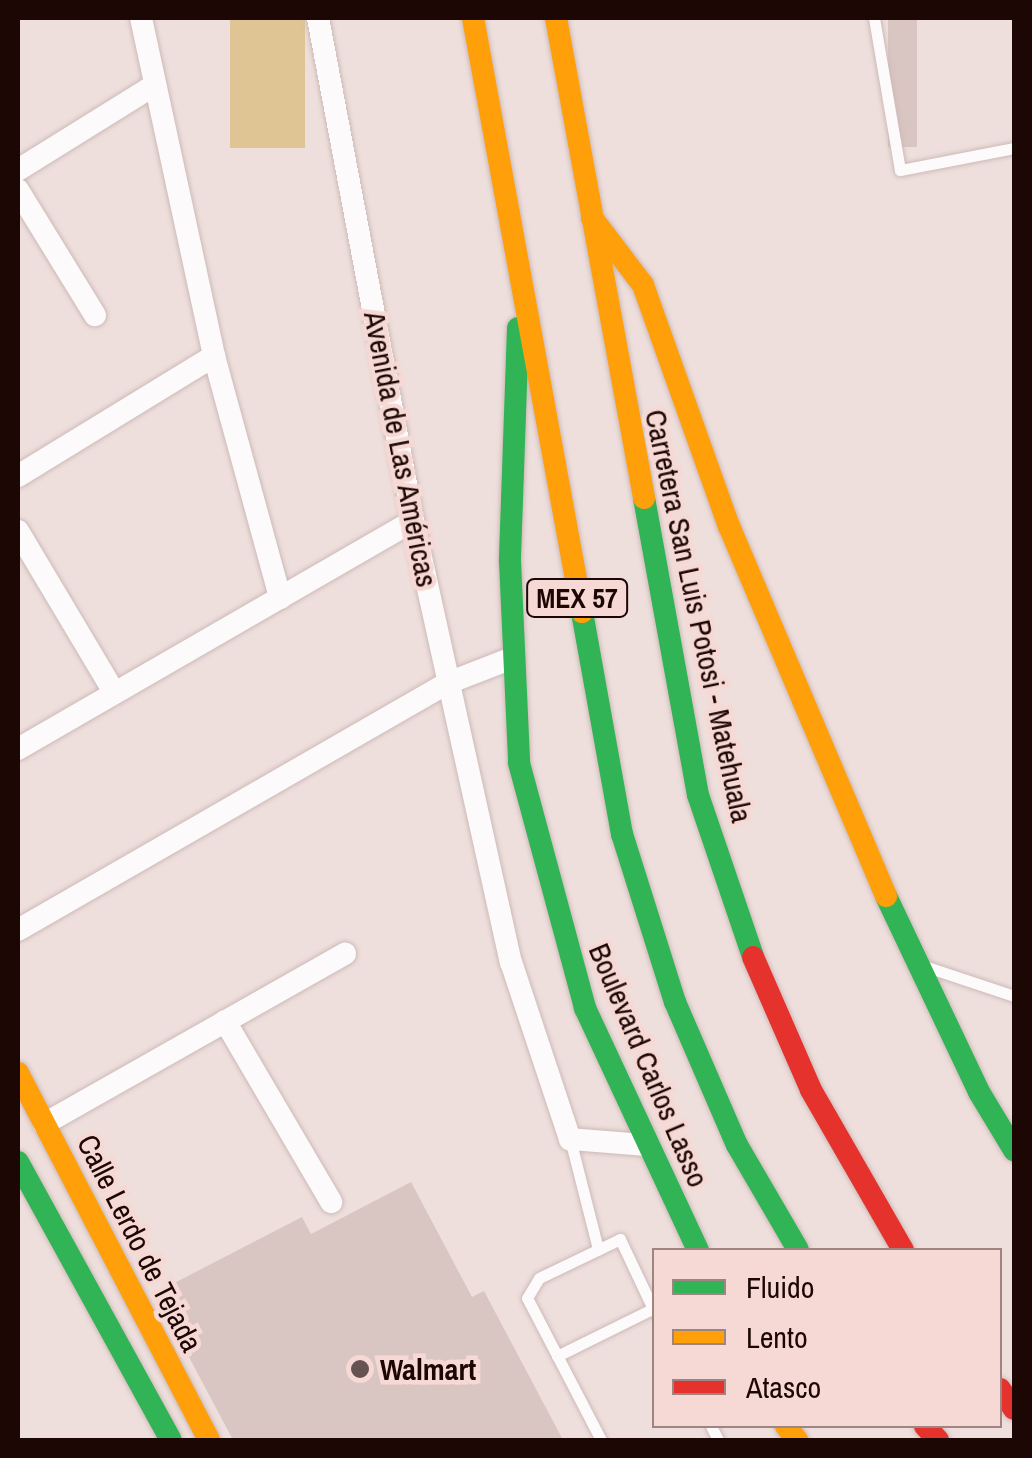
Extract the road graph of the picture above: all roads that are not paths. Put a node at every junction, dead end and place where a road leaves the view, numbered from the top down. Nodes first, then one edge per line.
1 (141, 18) edge
2 (318, 18) edge
3 (473, 18) edge
4 (556, 18) edge
5 (874, 18) edge
6 (153, 86) junction
7 (1014, 148) edge
8 (18, 170) edge
9 (18, 190) edge
10 (592, 218) junction
11 (521, 272) junction
12 (95, 314) dead end
13 (214, 356) junction
14 (18, 476) edge
15 (413, 520) junction
16 (18, 531) edge
17 (280, 598) junction
18 (512, 658) junction
19 (448, 682) junction
20 (114, 692) junction
21 (18, 749) edge
22 (18, 930) edge
23 (345, 954) dead end
24 (918, 964) junction
25 (1014, 996) edge
26 (224, 1021) junction
27 (18, 1073) edge
28 (44, 1124) junction
29 (570, 1138) junction
30 (645, 1144) junction
31 (1014, 1150) edge
32 (18, 1162) edge
33 (331, 1202) dead end
34 (697, 1248) edge
35 (797, 1248) edge
36 (902, 1248) edge
37 (598, 1249) junction
38 (652, 1305) edge
39 (652, 1310) edge
40 (557, 1356) junction
41 (170, 1440) edge
42 (208, 1440) edge
43 (600, 1440) edge

1 - 6 street
2 - 15 street, Avenida de Las Américas
3 - 11 main road, MEX 57
4 - 10 main road, Carretera San Luis Potosi - Matehuala / MEX 57
5 - 7 lane
6 - 8 street
6 - 13 street
9 - 12 street
10 - 24 main road
10 - 36 main road, Carretera San Luis Potosi - Matehuala / MEX 57
11 - 18 main road, Boulevard Carlos Lasso
11 - 35 main road, MEX 57
13 - 14 street
13 - 17 street
15 - 17 street
15 - 19 street, Avenida de Las Américas
16 - 20 street
17 - 20 street
18 - 19 street
18 - 30 main road, Boulevard Carlos Lasso
19 - 22 street
19 - 29 street, Avenida de Las Américas
20 - 21 street
23 - 26 street
24 - 25 lane
24 - 31 main road
26 - 28 street
26 - 33 street
27 - 28 main road, Calle Lerdo de Tejada
28 - 42 main road, Calle Lerdo de Tejada
29 - 30 street
29 - 37 lane
30 - 34 main road, Boulevard Carlos Lasso
32 - 41 main road
37 - 38 lane
37 - 40 lane
39 - 40 lane
40 - 43 lane

